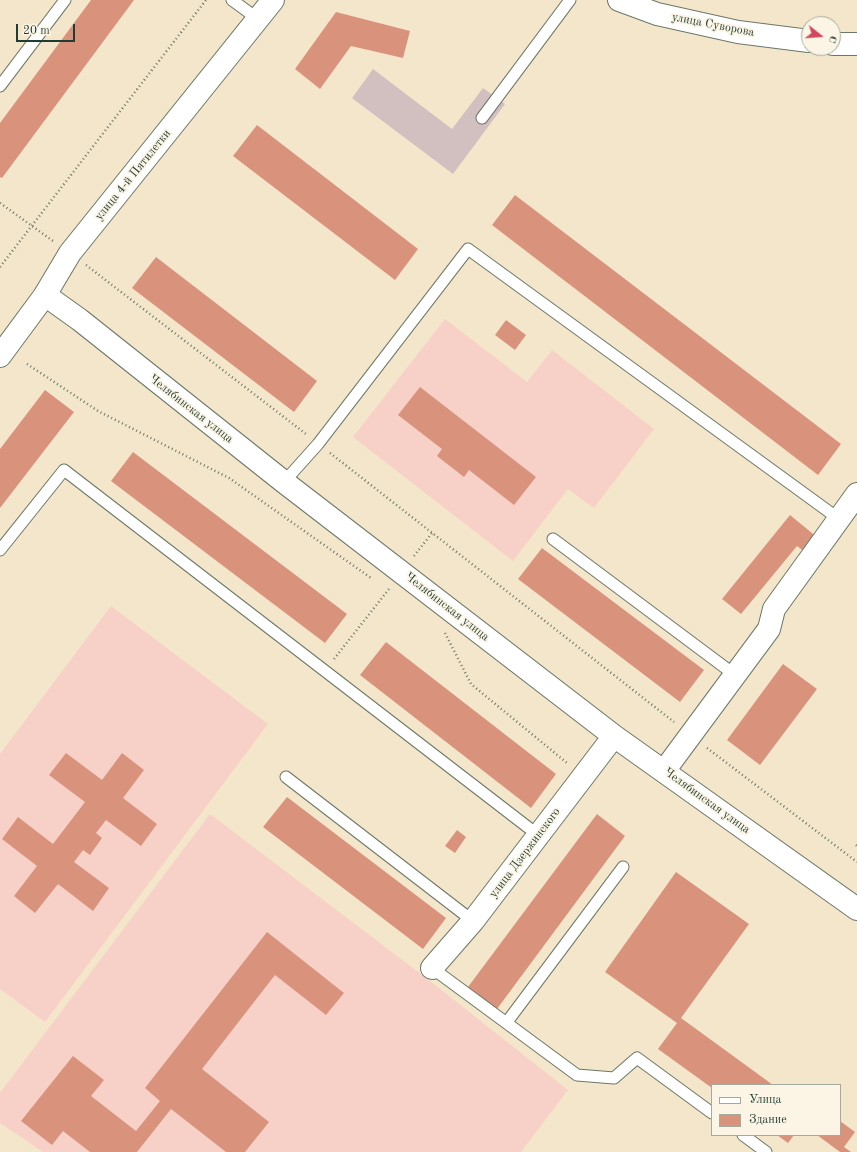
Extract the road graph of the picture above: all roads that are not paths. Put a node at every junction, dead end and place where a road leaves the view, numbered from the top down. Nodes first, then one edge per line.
1 (65, 0) edge
2 (232, 0) edge
3 (273, 0) edge
4 (570, 0) edge
5 (619, 0) edge
6 (258, 19) junction
7 (801, 40) edge
8 (841, 44) edge
9 (857, 44) edge
10 (0, 86) edge
11 (482, 118) dead end
12 (45, 295) junction
13 (0, 356) edge
14 (284, 482) junction
15 (857, 494) edge
16 (839, 518) junction
17 (553, 539) dead end
18 (0, 550) edge
19 (735, 675) junction
20 (614, 736) junction
21 (664, 771) junction
22 (286, 777) dead end
23 (538, 835) junction
24 (623, 868) dead end
25 (857, 909) edge
26 (473, 921) junction
27 (432, 968) joint
28 (507, 1022) junction
29 (711, 1112) edge
30 (744, 1136) edge
31 (766, 1152) edge

1 - 10 lane
2 - 6 lane
3 - 6 street, улица 4-й Пятилетки
4 - 11 lane
5 - 7 street, улица Суворова
6 - 12 street, улица 4-й Пятилетки
8 - 9 street
12 - 13 street, улица 4-й Пятилетки
12 - 14 street, Челябинская улица
14 - 16 lane
14 - 20 street, Челябинская улица
15 - 16 street
16 - 19 street
17 - 19 lane
18 - 23 lane
19 - 21 street
20 - 21 street, Челябинская улица
20 - 23 street, улица Дзержинского
21 - 25 street, Челябинская улица
22 - 26 lane
23 - 26 street, улица Дзержинского
24 - 28 lane
26 - 27 street, улица Дзержинского
27 - 28 lane
28 - 29 lane
30 - 31 lane

